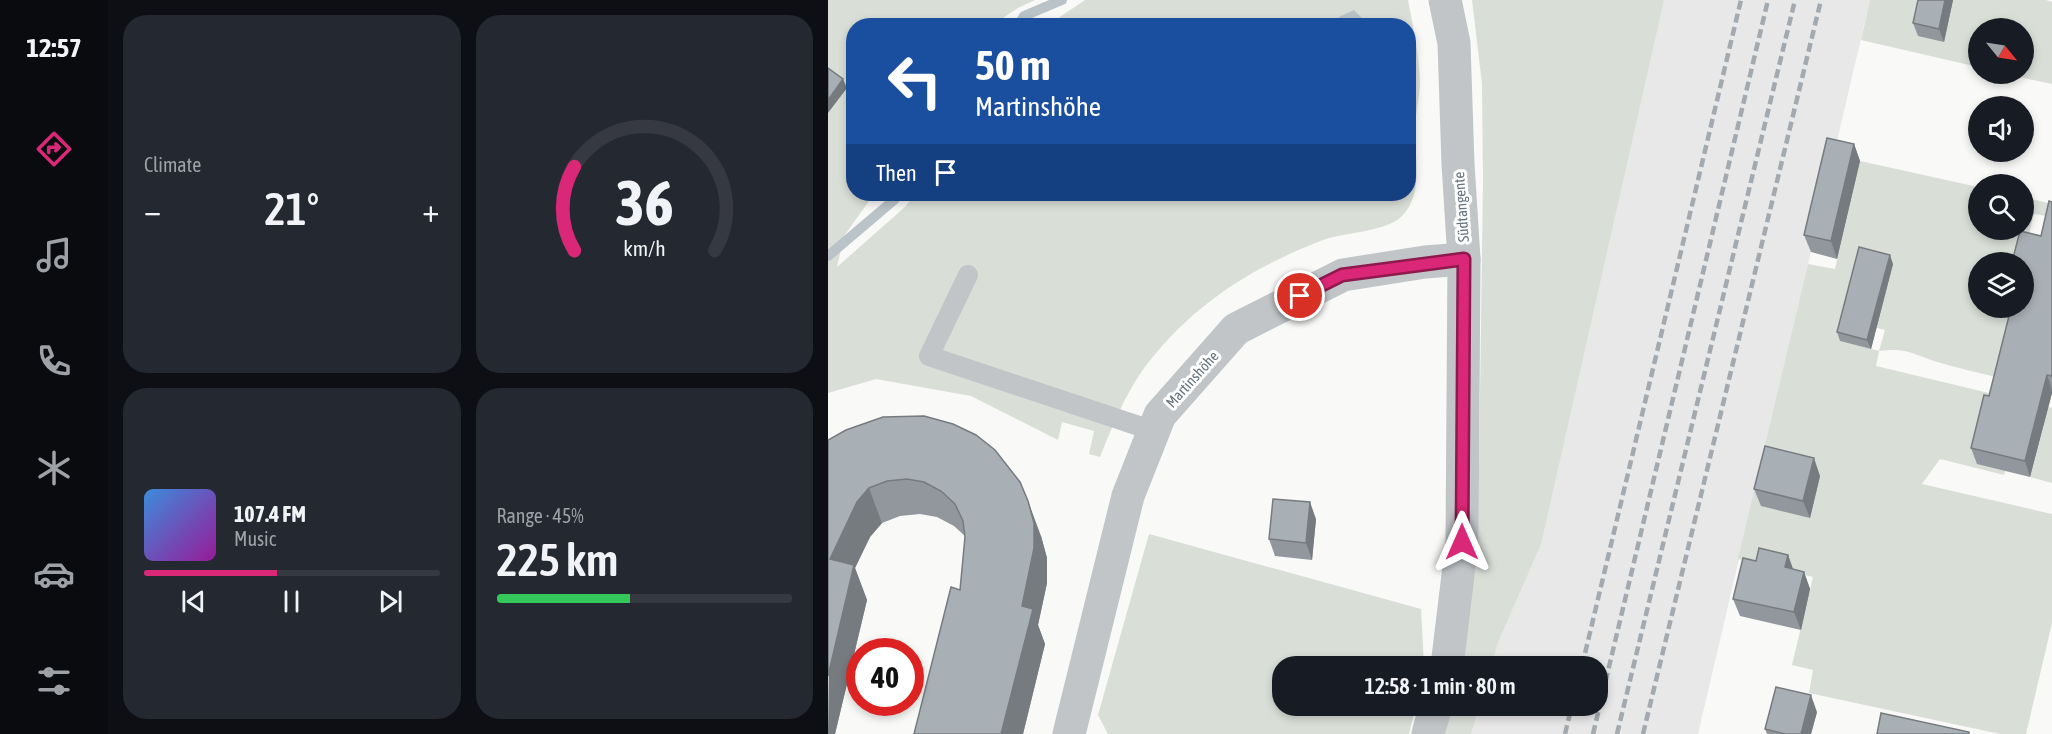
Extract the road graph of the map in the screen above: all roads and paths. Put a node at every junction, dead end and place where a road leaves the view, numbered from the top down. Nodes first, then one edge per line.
1 (1445, 0) edge
2 (1464, 259) junction
3 (968, 275) dead end
4 (1154, 431) junction
5 (1448, 656) edge
6 (1433, 716) edge
7 (1069, 734) edge
8 (1428, 734) edge

1 - 2 street, Südtangente
2 - 4 street, Martinshöhe
2 - 5 street, Südtangente
3 - 4 lane
4 - 7 street, Martinshöhe
6 - 8 street

